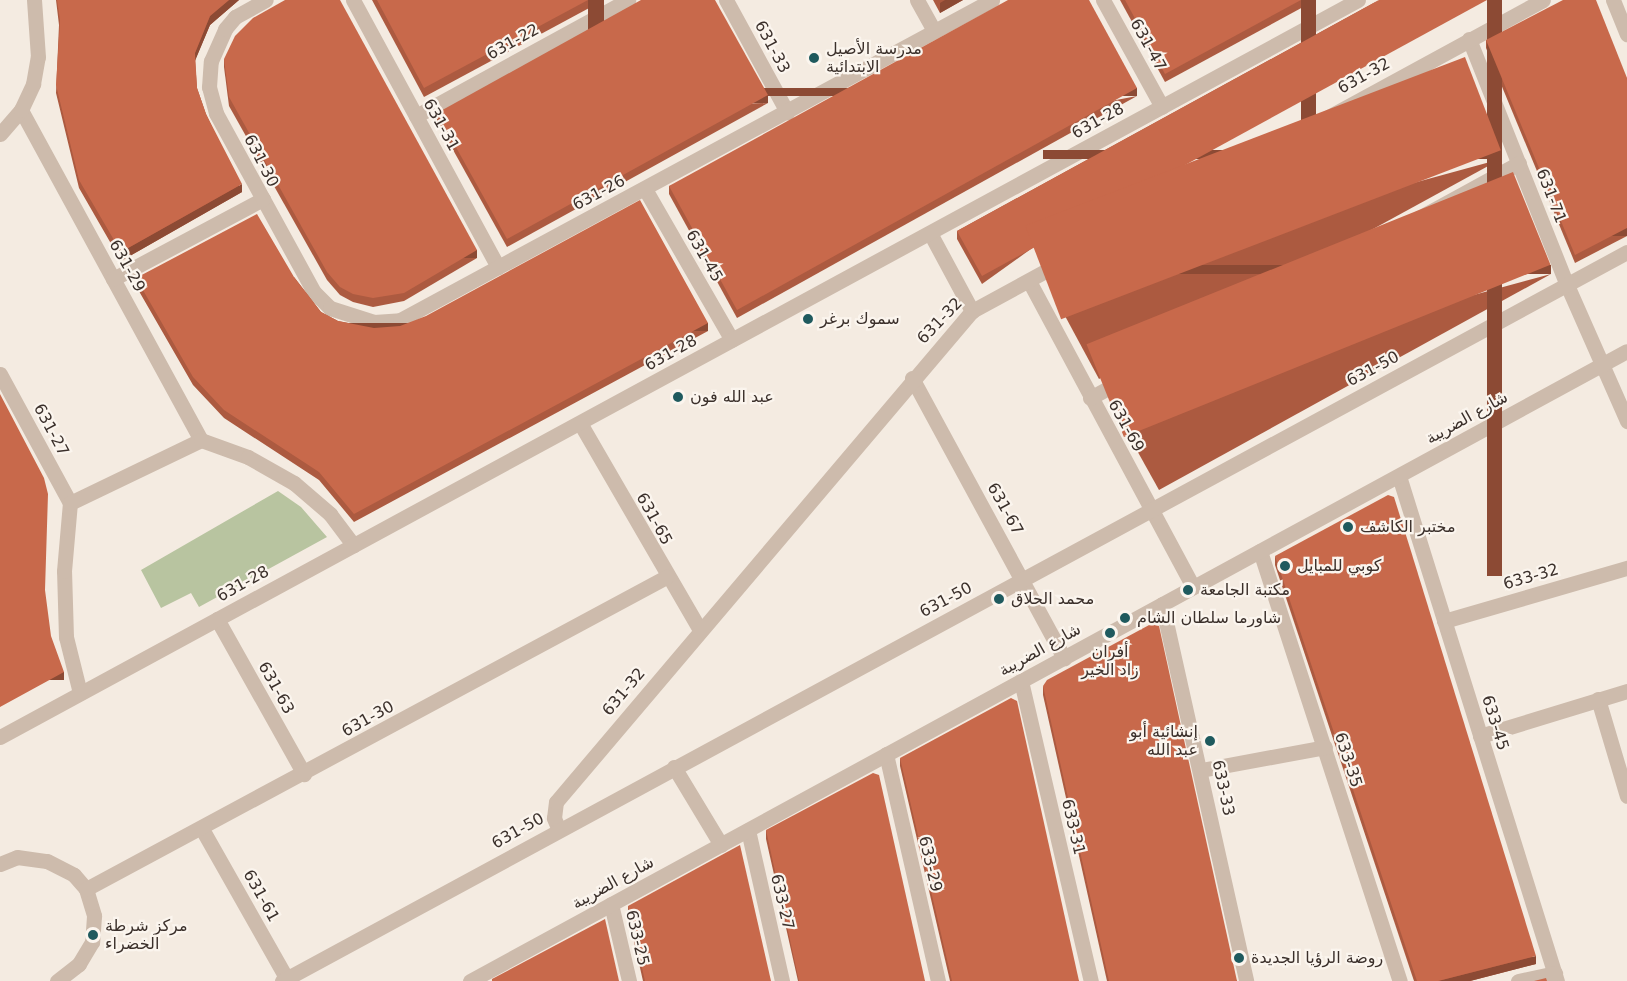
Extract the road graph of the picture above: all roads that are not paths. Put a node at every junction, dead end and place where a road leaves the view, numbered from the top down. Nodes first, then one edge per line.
1 (34, 0) edge
2 (266, 0) edge
3 (353, 0) edge
4 (628, 0) edge
5 (726, 0) edge
6 (917, 0) edge
7 (992, 0) edge
8 (1103, 0) edge
9 (1358, 0) edge
10 (1543, 0) edge
11 (1613, 0) edge
12 (934, 31) junction
13 (1627, 34) edge
14 (1469, 39) junction
15 (1162, 107) junction
16 (21, 110) junction
17 (787, 112) junction
18 (416, 116) junction
19 (0, 134) edge
20 (1519, 163) junction
21 (645, 189) junction
22 (263, 199) junction
23 (930, 232) junction
24 (1627, 252) edge
25 (498, 267) junction
26 (113, 279) junction
27 (1029, 281) junction
28 (1567, 285) junction
29 (972, 311) junction
30 (732, 340) junction
31 (1627, 351) edge
32 (1604, 364) junction
33 (0, 374) edge
34 (912, 378) junction
35 (1090, 398) junction
36 (1627, 421) edge
37 (580, 423) junction
38 (201, 440) junction
39 (1399, 476) junction
40 (70, 503) junction
41 (1151, 510) junction
42 (353, 545) junction
43 (1260, 551) junction
44 (1627, 568) edge
45 (666, 577) junction
46 (1023, 579) junction
47 (1193, 588) junction
48 (1162, 604) junction
49 (217, 619) junction
50 (1444, 621) junction
51 (700, 630) junction
52 (1064, 658) junction
53 (1021, 681) junction
54 (1627, 691) edge
55 (80, 693) junction
56 (1598, 699) junction
57 (1480, 736) junction
58 (0, 737) edge
59 (1325, 747) junction
60 (886, 754) junction
61 (674, 768) junction
62 (1201, 770) junction
63 (304, 774) junction
64 (1627, 796) edge
65 (202, 829) junction
66 (559, 830) junction
67 (747, 830) junction
68 (721, 845) junction
69 (0, 864) edge
70 (86, 889) junction
71 (611, 904) junction
72 (1556, 977) edge
73 (286, 980) edge
74 (57, 981) edge
75 (470, 981) edge
76 (629, 981) edge
77 (782, 981) edge
78 (938, 981) edge
79 (1091, 981) edge
80 (1246, 981) edge
81 (1400, 981) edge
82 (1518, 981) edge

1 - 16 street
2 - 22 street, 631-30
3 - 18 street, 631-31
4 - 18 street, 631-22
5 - 17 street, 631-33
6 - 12 street
7 - 12 street, 631-26
8 - 15 street, 631-47
9 - 15 street, 631-28
10 - 14 street, 631-32
11 - 13 street
12 - 17 street, 631-26
14 - 20 street, 631-71
14 - 27 street, 631-32
15 - 23 street, 631-28
16 - 19 street
16 - 26 street, 631-29
17 - 21 street, 631-26
18 - 25 street, 631-31
20 - 28 street, 631-71
20 - 35 street
21 - 25 street, 631-26
21 - 30 street, 631-45
22 - 25 street, 631-26
22 - 26 street, 631-30
23 - 29 street
23 - 30 street, 631-28
24 - 28 street, 631-50
26 - 38 street, 631-29
27 - 29 street, 631-32
27 - 35 street, 631-69
28 - 32 street, 631-71
28 - 41 street, 631-50
29 - 34 street, 631-32
30 - 37 street, 631-28
31 - 32 street, شارع الضريبة
32 - 36 street, 631-71
32 - 39 street, شارع الضريبة
33 - 40 street, 631-27
34 - 46 street, 631-67
34 - 51 street, 631-32
35 - 41 street, 631-69
37 - 42 street, 631-28
37 - 45 street, 631-65
38 - 40 street
38 - 42 street
39 - 43 street, شارع الضريبة
39 - 50 street, 633-45
40 - 55 street
41 - 46 street, 631-50
41 - 47 street, 631-69
42 - 49 street, 631-28
43 - 47 street, شارع الضريبة
43 - 59 street, 633-35
44 - 50 street, 633-32
45 - 51 street, 631-65
45 - 63 street, 631-30
46 - 52 street, 631-67
46 - 61 street, 631-50
47 - 48 street, شارع الضريبة
48 - 52 street, شارع الضريبة
48 - 62 street, 633-33
49 - 55 street, 631-28
49 - 63 street, 631-63
50 - 57 street, 633-45
51 - 66 street, 631-32
52 - 53 street, شارع الضريبة
53 - 60 street, شارع الضريبة
53 - 79 street, 633-31
54 - 56 street
55 - 58 street, 631-28
56 - 57 street
56 - 64 street
57 - 72 street, 633-45
59 - 62 street
59 - 81 street, 633-35
60 - 67 street, شارع الضريبة
60 - 78 street, 633-29
61 - 66 street, 631-50
61 - 68 street
62 - 80 street, 633-33
63 - 65 street, 631-30
65 - 70 street, 631-30
65 - 73 street, 631-61
66 - 73 street, 631-50
67 - 68 street, شارع الضريبة
67 - 77 street, 633-27
68 - 71 street, شارع الضريبة
69 - 70 street
70 - 74 street
71 - 75 street, شارع الضريبة
71 - 76 street, 633-25
72 - 82 street

